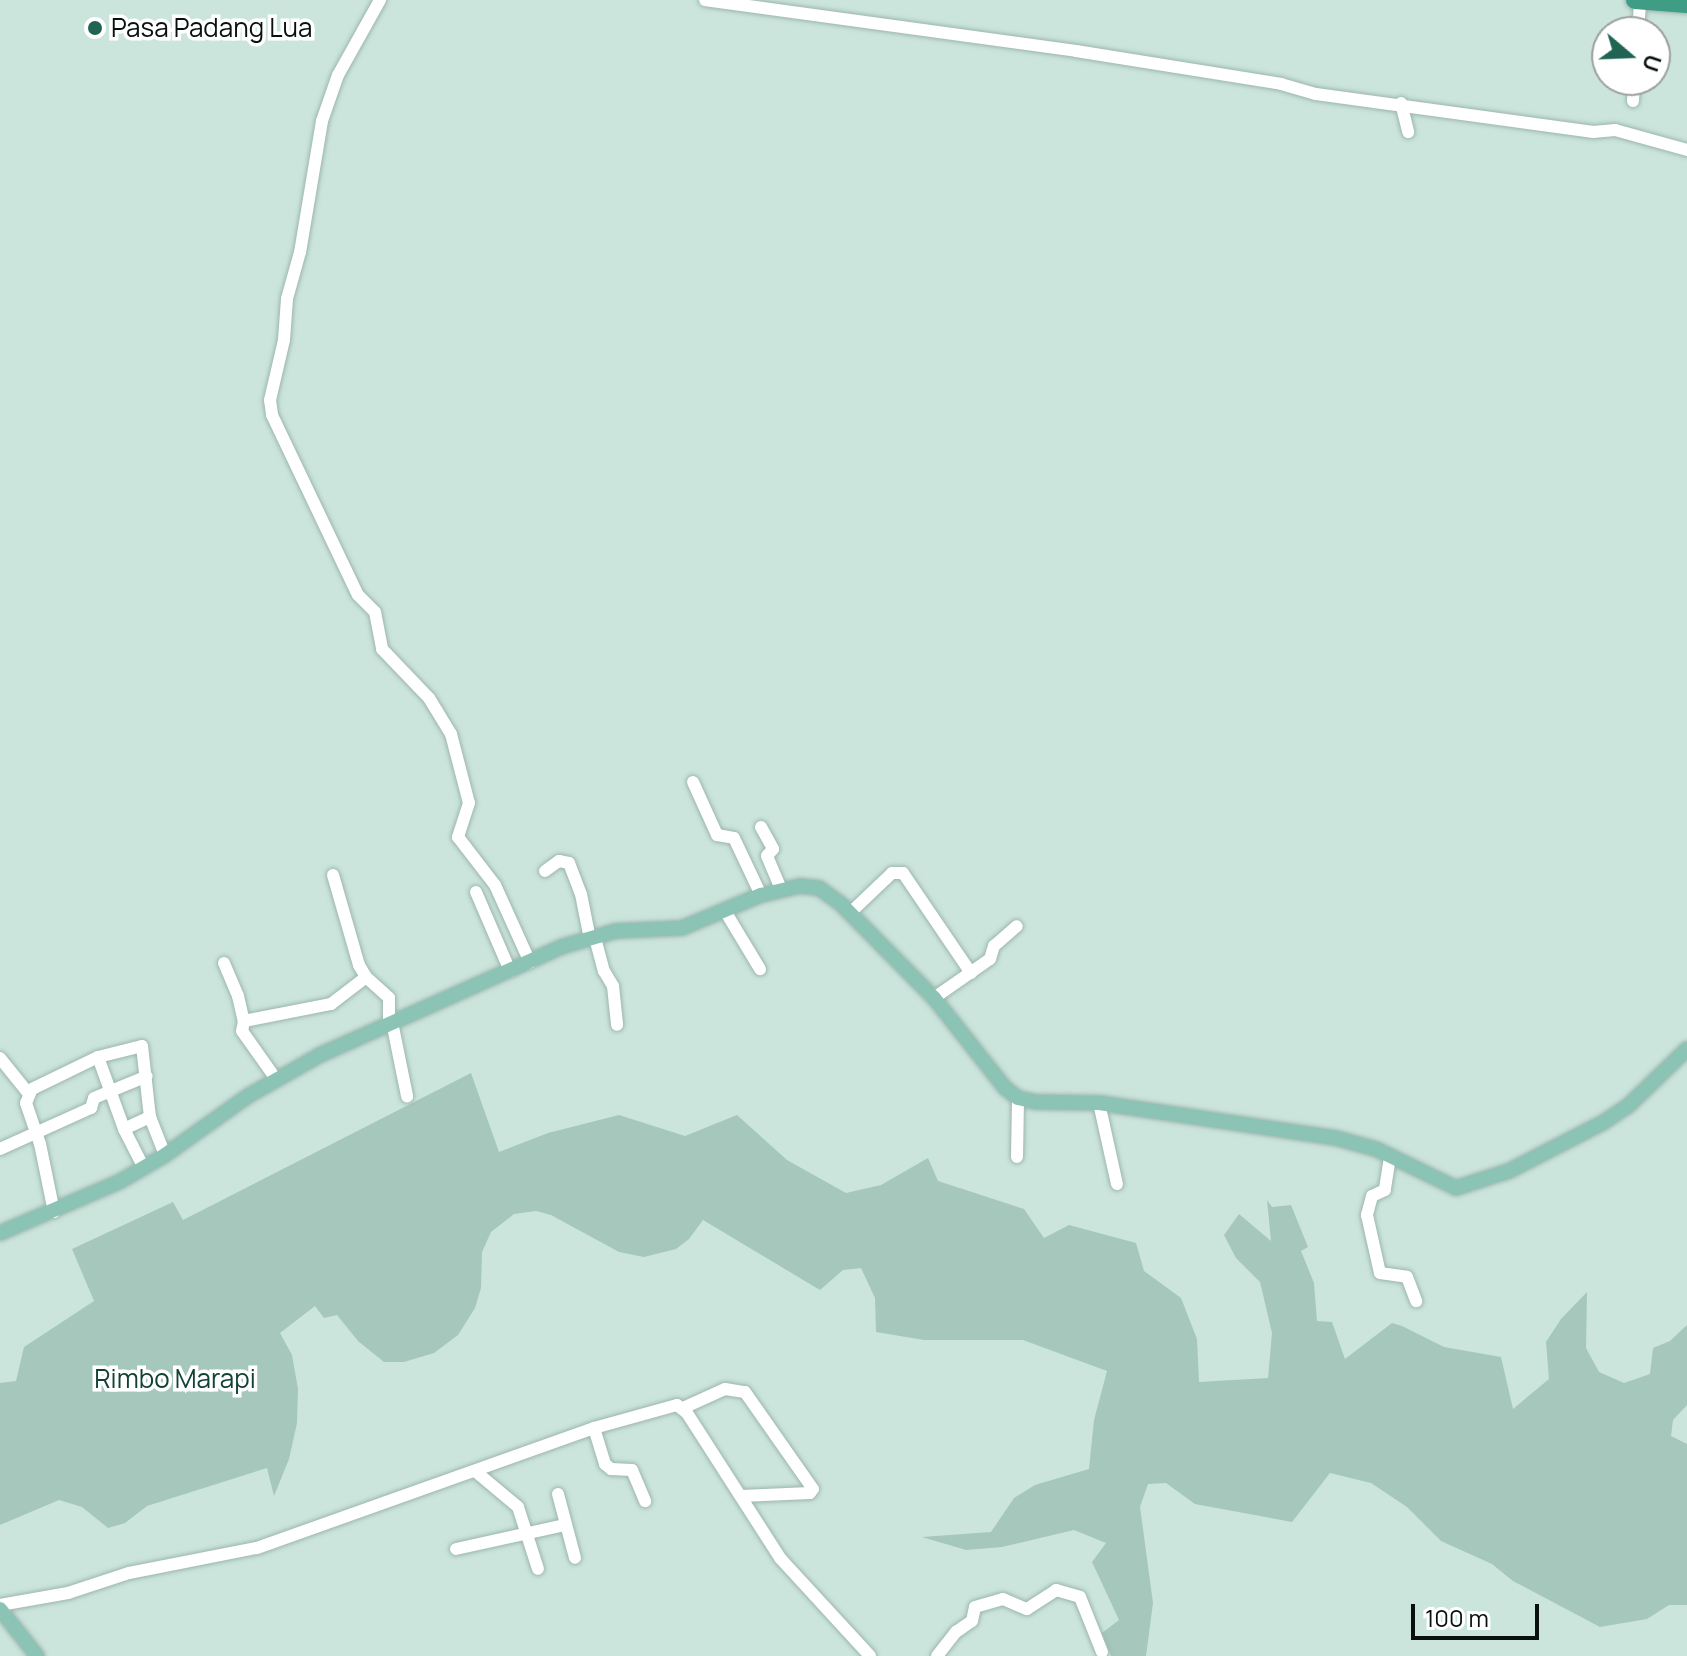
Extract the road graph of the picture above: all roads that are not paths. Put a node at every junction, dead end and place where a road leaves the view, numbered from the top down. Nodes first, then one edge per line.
1 (380, 0) edge
2 (705, 0) edge
3 (1638, 0) edge
4 (1687, 4) edge
5 (1633, 96) edge
6 (1633, 101) dead end
7 (1401, 103) junction
8 (1408, 132) dead end
9 (1687, 150) edge
10 (693, 782) dead end
11 (761, 827) dead end
12 (545, 871) dead end
13 (333, 875) dead end
14 (781, 889) junction
15 (476, 892) dead end
16 (761, 895) junction
17 (846, 908) junction
18 (725, 911) junction
19 (1017, 926) dead end
20 (593, 938) junction
21 (530, 962) junction
22 (224, 963) dead end
23 (760, 969) dead end
24 (510, 971) junction
25 (971, 973) junction
26 (366, 977) junction
27 (934, 998) junction
28 (244, 1021) junction
29 (391, 1022) junction
30 (617, 1025) dead end
31 (1687, 1049) edge
32 (98, 1057) junction
33 (0, 1058) edge
34 (147, 1076) junction
35 (276, 1079) junction
36 (111, 1092) junction
37 (28, 1093) junction
38 (407, 1096) dead end
39 (1018, 1098) junction
40 (1099, 1103) junction
41 (150, 1117) junction
42 (124, 1129) junction
43 (37, 1131) junction
44 (0, 1149) edge
45 (165, 1155) junction
46 (1017, 1157) dead end
47 (1390, 1157) junction
48 (144, 1168) junction
49 (1117, 1184) dead end
50 (54, 1212) junction
51 (0, 1233) edge
52 (1416, 1301) dead end
53 (683, 1408) junction
54 (594, 1428) junction
55 (475, 1471) junction
56 (558, 1494) dead end
57 (741, 1496) junction
58 (645, 1501) dead end
59 (565, 1525) junction
60 (528, 1535) junction
61 (456, 1549) dead end
62 (575, 1558) dead end
63 (538, 1569) dead end
64 (0, 1607) edge
65 (1102, 1652) dead end
66 (37, 1656) edge
67 (870, 1656) edge
68 (937, 1656) edge

1 - 21 street
2 - 7 street
3 - 4 highway
5 - 6 street
7 - 8 street
7 - 9 street
10 - 16 street
11 - 14 street
12 - 20 street
13 - 26 street
14 - 16 main road
14 - 17 main road
15 - 24 street
16 - 18 main road
17 - 25 street
17 - 27 main road
18 - 20 main road
18 - 23 street
19 - 25 street
20 - 21 main road
20 - 30 street
21 - 24 main road
22 - 28 street
24 - 29 main road
25 - 27 street
26 - 28 street
26 - 29 street
27 - 39 main road
28 - 35 street
29 - 35 main road
29 - 38 street
31 - 47 main road
32 - 34 street
32 - 36 street
32 - 37 street
33 - 37 street
34 - 36 street
34 - 41 street
35 - 45 main road
36 - 42 street
36 - 43 street
37 - 43 street
39 - 40 main road
39 - 46 street
40 - 47 main road
40 - 49 street
41 - 42 street
41 - 45 street
42 - 48 street
43 - 44 street
43 - 50 street
45 - 48 main road
47 - 52 street
48 - 50 main road
50 - 51 main road
53 - 54 street
53 - 57 street
53 - 57 street
54 - 55 street
54 - 58 street
55 - 60 street
55 - 64 street
56 - 59 street
57 - 67 street
59 - 60 street
59 - 62 street
60 - 61 street
60 - 63 street
64 - 66 main road
65 - 68 street

